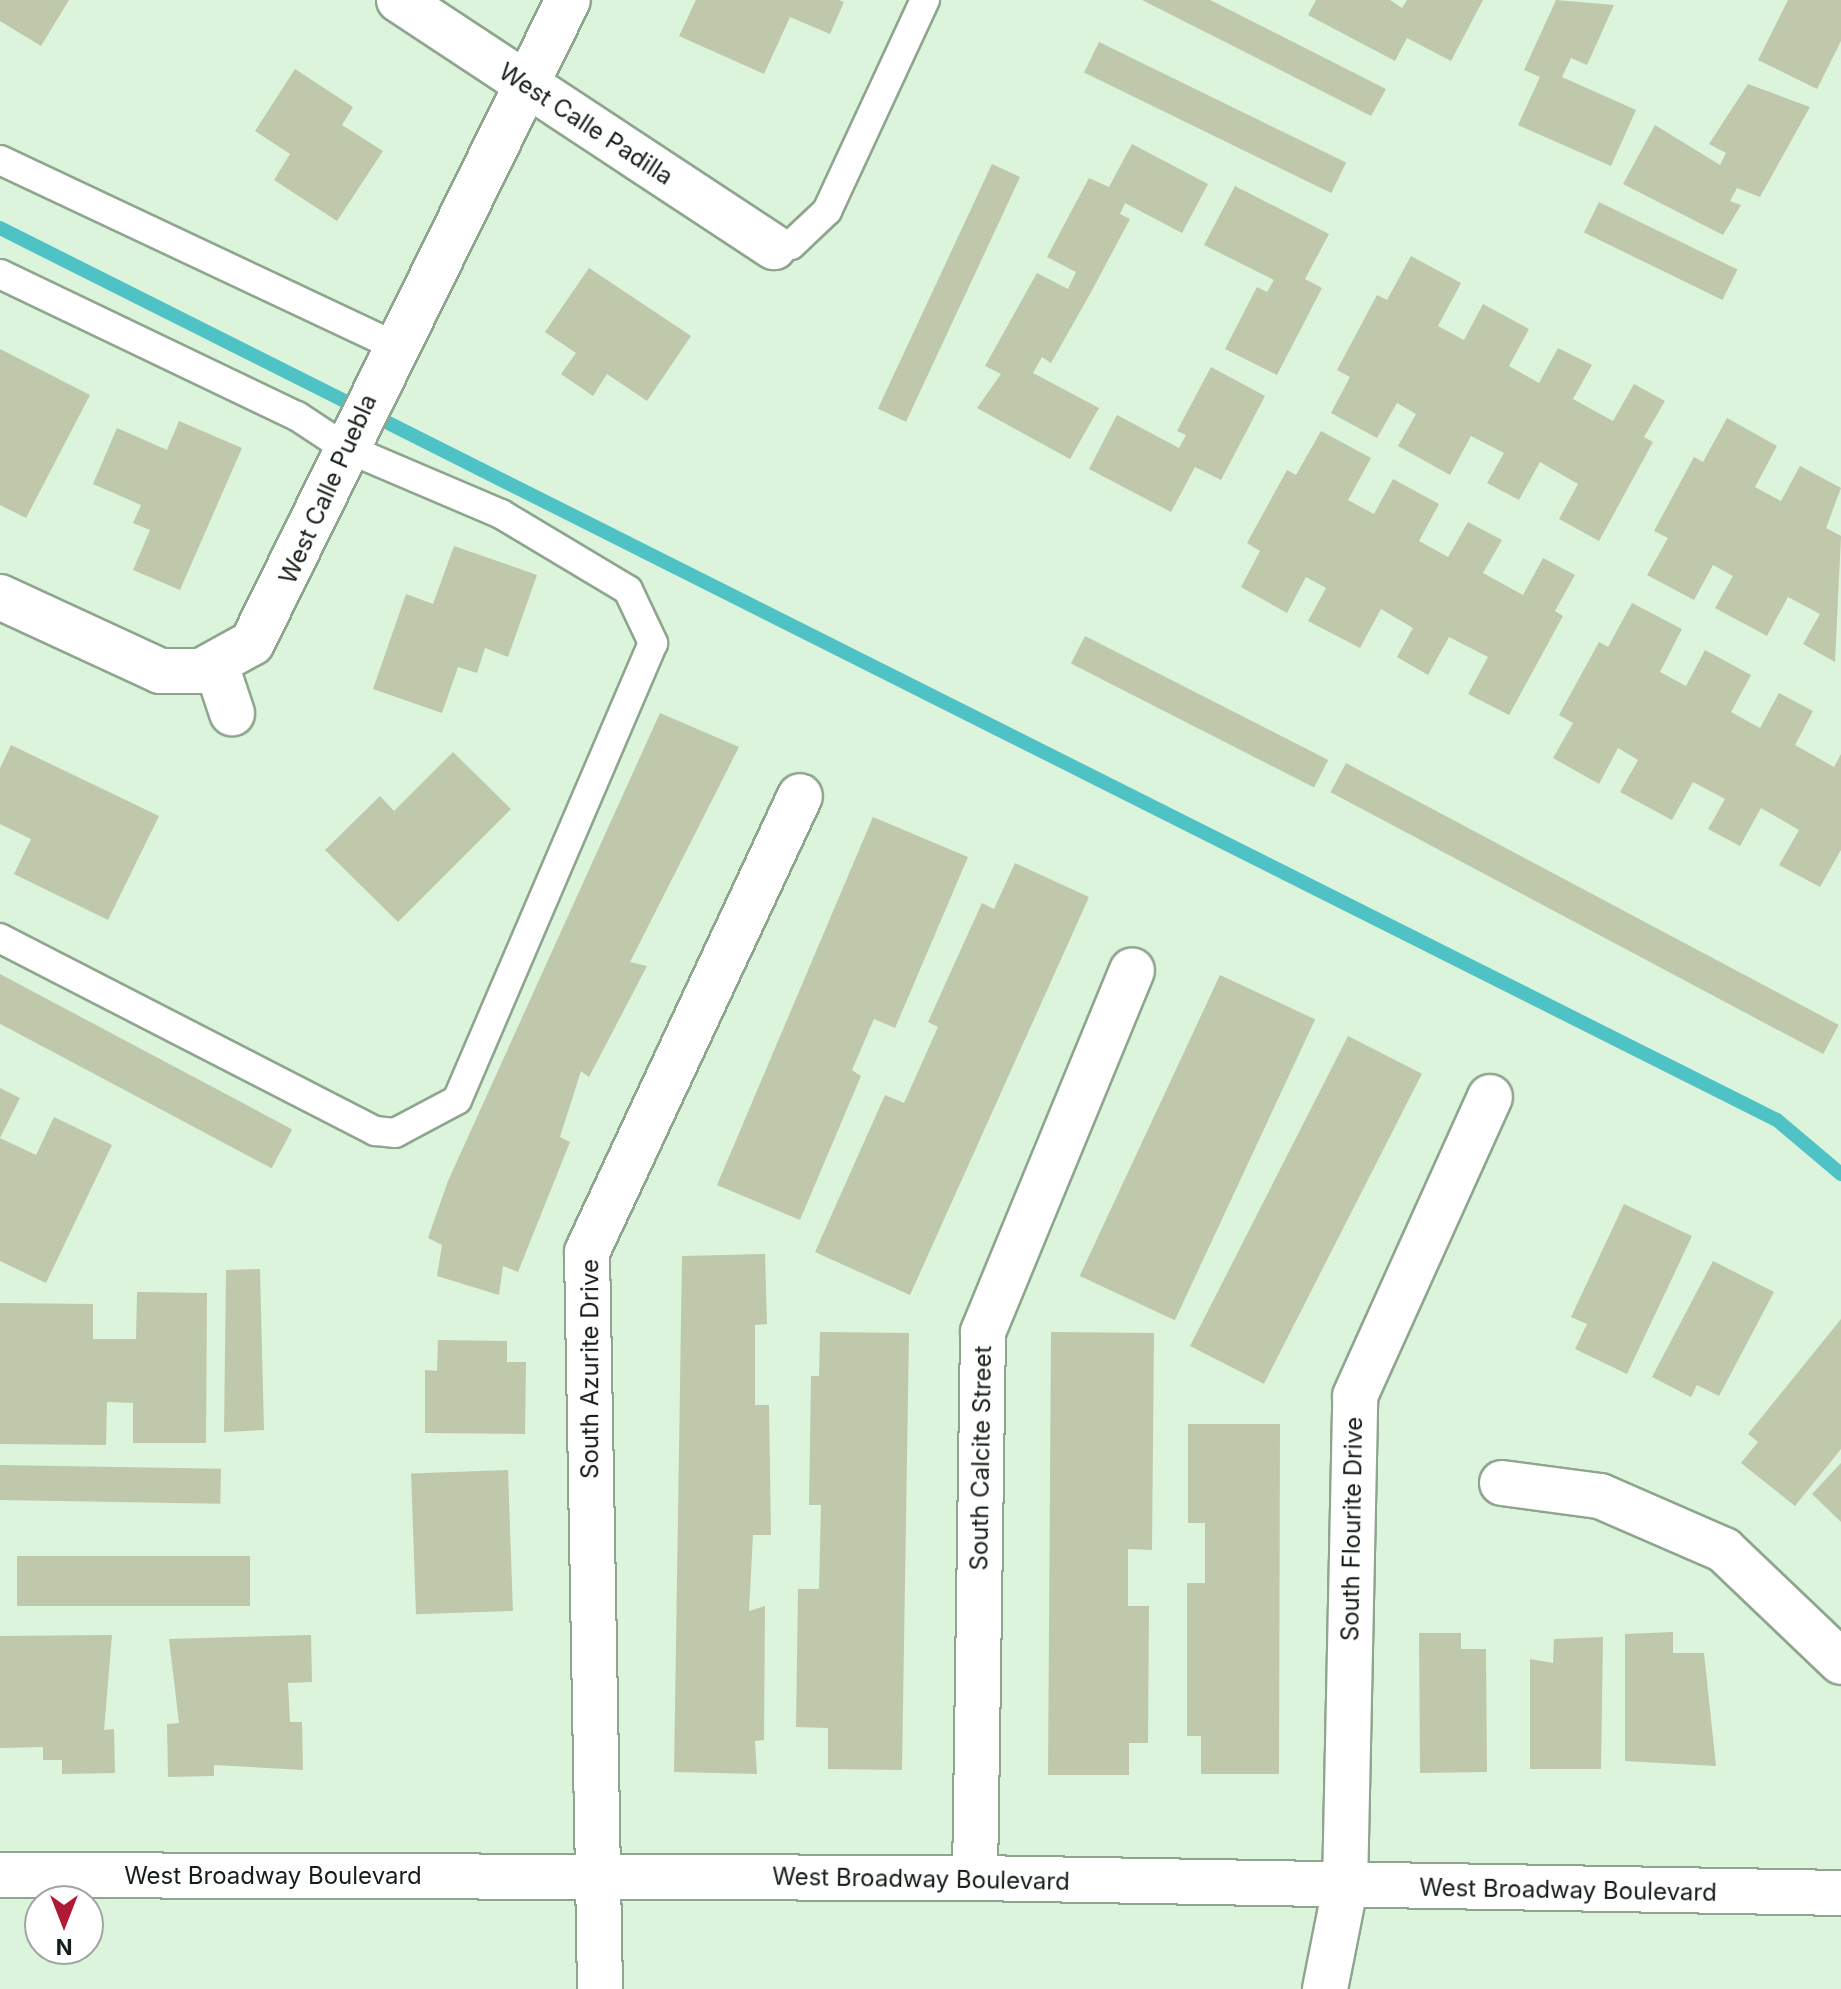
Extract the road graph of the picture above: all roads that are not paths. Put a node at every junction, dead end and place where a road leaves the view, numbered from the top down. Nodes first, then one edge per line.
1 (399, 0) edge
2 (568, 0) edge
3 (925, 0) edge
4 (528, 87) junction
5 (0, 160) edge
6 (774, 247) joint
7 (0, 274) edge
8 (386, 363) junction
9 (346, 444) junction
10 (0, 597) edge
11 (216, 665) junction
12 (232, 713) dead end
13 (800, 796) dead end
14 (0, 938) edge
15 (1132, 971) dead end
16 (1490, 1097) dead end
17 (1502, 1483) dead end
18 (1841, 1662) edge
19 (0, 1875) edge
20 (597, 1877) junction
21 (975, 1878) junction
22 (1345, 1888) junction
23 (1841, 1893) edge
24 (600, 1989) edge
25 (1325, 1989) edge

1 - 4 street, West Calle Padilla
2 - 4 street, West Calle Puebla
3 - 6 lane
4 - 6 street, West Calle Padilla
4 - 8 street, West Calle Puebla
5 - 8 lane
7 - 9 lane
8 - 9 street, West Calle Puebla
9 - 11 street, West Calle Puebla
9 - 14 lane
10 - 11 street, West Calle Puebla
11 - 12 street
13 - 20 street, South Azurite Drive
15 - 21 street, South Calcite Street
16 - 22 street, South Flourite Drive
17 - 18 street
19 - 20 street, West Broadway Boulevard
20 - 21 street, West Broadway Boulevard
20 - 24 street, South Azurite Drive
21 - 22 street, West Broadway Boulevard
22 - 23 street, West Broadway Boulevard
22 - 25 street, South Flourite Drive

